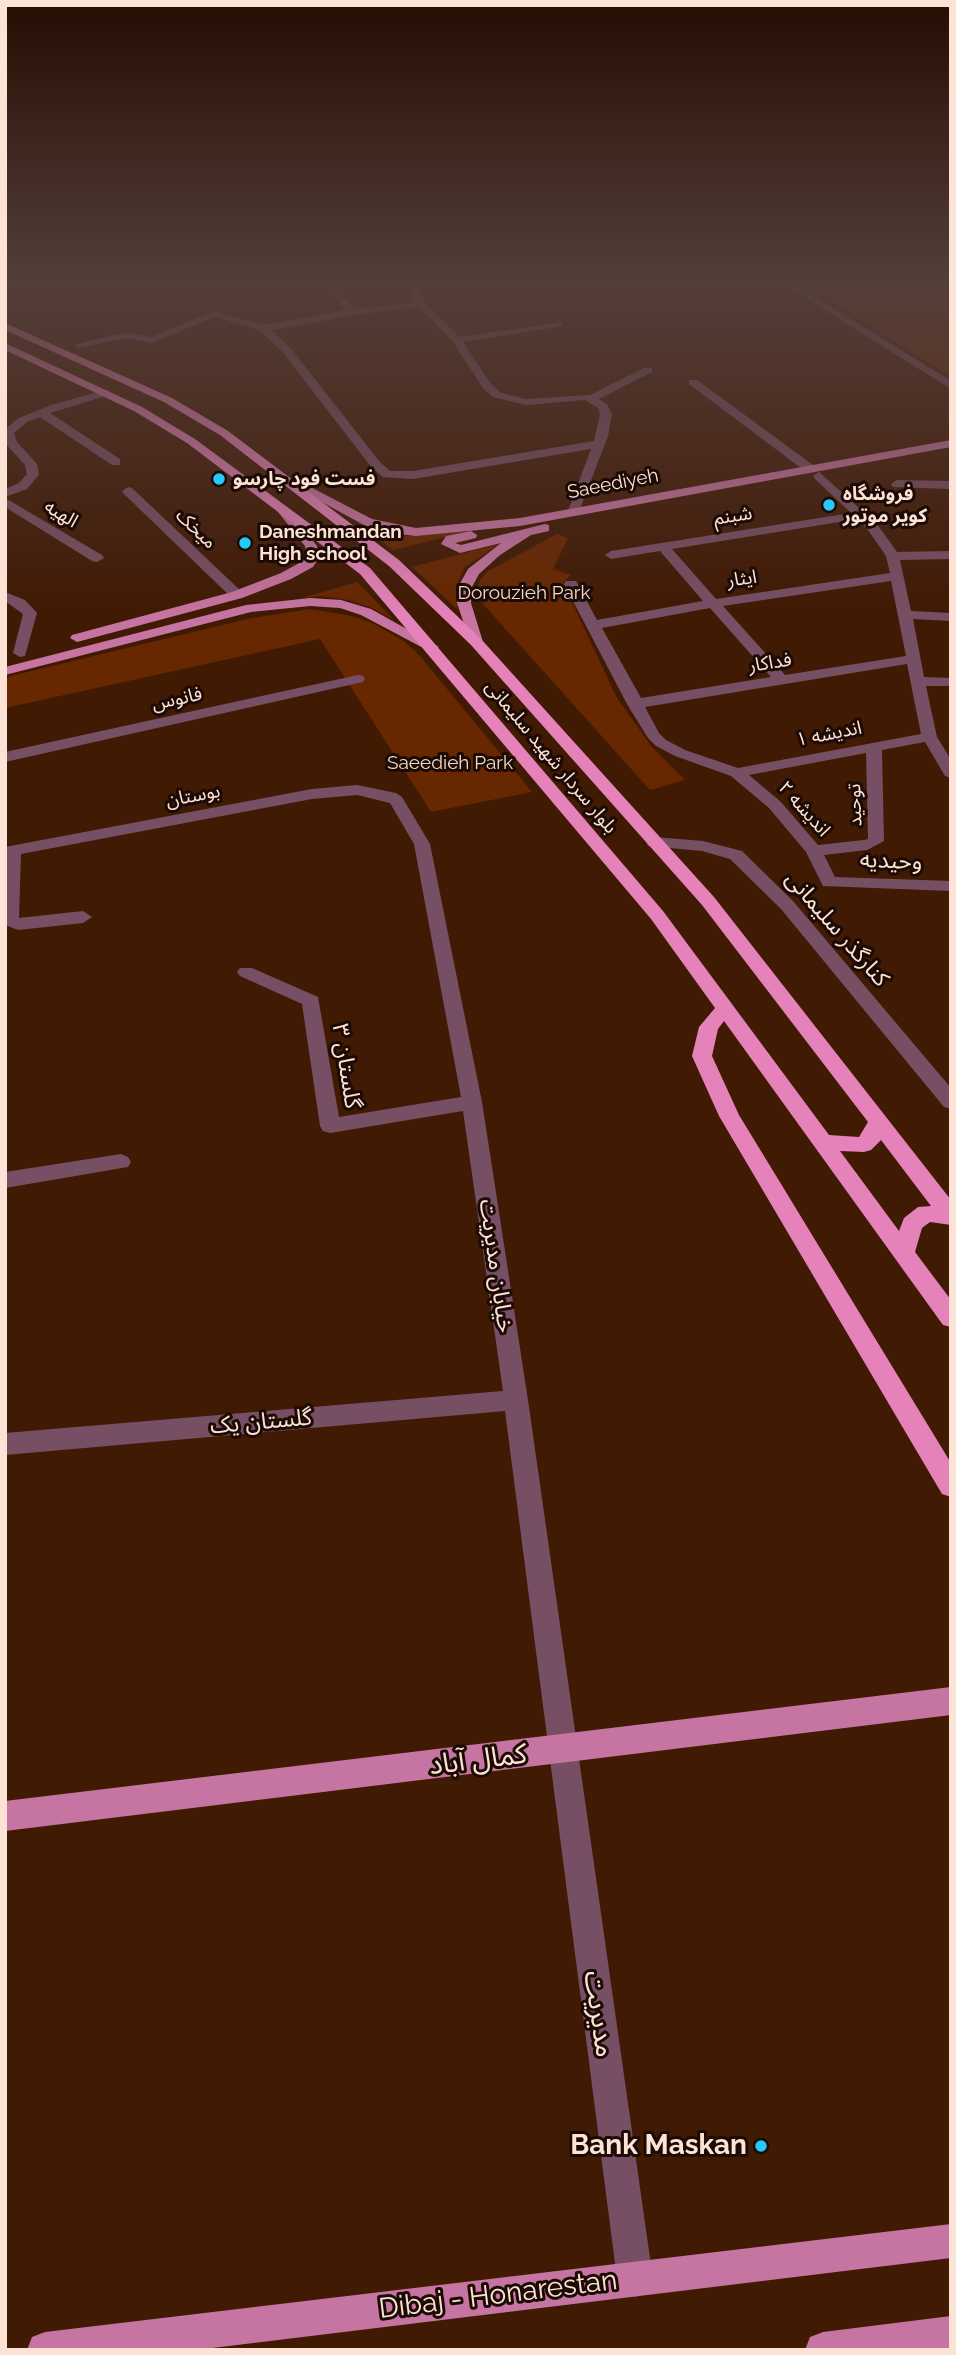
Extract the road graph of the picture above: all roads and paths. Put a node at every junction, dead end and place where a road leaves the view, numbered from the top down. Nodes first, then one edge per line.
1 (99, 395) edge
2 (108, 395) edge
3 (157, 395) edge
4 (322, 395) edge
5 (500, 395) edge
6 (598, 395) edge
7 (710, 395) edge
8 (592, 398) junction
9 (42, 412) junction
10 (14, 413) dead end
11 (29, 418) junction
12 (11, 426) edge
13 (951, 443) edge
14 (600, 444) junction
15 (951, 452) edge
16 (116, 463) dead end
17 (814, 472) junction
18 (291, 482) junction
19 (897, 484) dead end
20 (951, 485) edge
21 (128, 491) dead end
22 (5, 493) edge
23 (5, 502) edge
24 (574, 511) junction
25 (284, 512) junction
26 (861, 515) junction
27 (524, 527) junction
28 (663, 547) junction
29 (611, 555) dead end
30 (951, 555) edge
31 (893, 556) junction
32 (97, 558) dead end
33 (897, 576) junction
34 (571, 583) dead end
35 (237, 595) junction
36 (5, 596) edge
37 (713, 603) junction
38 (251, 608) junction
39 (904, 615) junction
40 (951, 617) edge
41 (593, 625) junction
42 (476, 642) junction
43 (432, 647) junction
44 (20, 653) junction
45 (5, 657) edge
46 (912, 659) junction
47 (5, 671) edge
48 (358, 679) dead end
49 (782, 681) junction
50 (917, 681) junction
51 (951, 682) edge
52 (634, 704) junction
53 (929, 737) junction
54 (874, 747) junction
55 (946, 756) edge
56 (5, 757) edge
57 (737, 773) junction
58 (951, 773) edge
59 (390, 796) joint
60 (654, 842) junction
61 (814, 851) junction
62 (9, 852) edge
63 (829, 882) joint
64 (951, 886) edge
65 (83, 917) dead end
66 (246, 972) dead end
67 (724, 1008) junction
68 (472, 1102) junction
69 (951, 1102) edge
70 (878, 1122) junction
71 (822, 1142) junction
72 (121, 1162) dead end
73 (5, 1180) edge
74 (951, 1217) edge
75 (904, 1254) junction
76 (951, 1318) edge
77 (516, 1400) junction
78 (5, 1444) edge
79 (951, 1486) edge
80 (951, 1700) edge
81 (564, 1750) junction
82 (5, 1816) edge
83 (951, 2241) edge
84 (635, 2279) junction
85 (951, 2334) edge
86 (45, 2350) edge
87 (823, 2350) edge

1 - 9 street
2 - 25 highway, بلوار سردار شهید سلیمانی
3 - 18 highway, بلوار سردار شهید سلیمانی
4 - 14 street
5 - 8 street
6 - 8 street
7 - 17 street
8 - 14 street
9 - 11 street
9 - 16 street
10 - 11 street
11 - 12 street
12 - 22 street
13 - 17 main road, Saeediyeh
14 - 24 street
15 - 17 main road, Saeediyeh
17 - 24 main road, Saeediyeh
17 - 26 street
17 - 27 main road, Saeediyeh
18 - 27 main road, Saeediyeh
18 - 42 highway, بلوار سردار شهید سلیمانی
19 - 20 street
21 - 35 street, میخک
23 - 32 street, الهیه
24 - 27 main road, Saeediyeh
25 - 35 main road
25 - 43 highway, بلوار سردار شهید سلیمانی
26 - 28 street, شبنم
26 - 31 street
27 - 27 main road
27 - 42 main road, Saeediyeh
28 - 29 street, شبنم
28 - 37 street
30 - 31 street
31 - 33 street
33 - 37 street, ایثار
33 - 39 street
34 - 41 street
35 - 38 main road
35 - 44 main road
36 - 44 street
37 - 41 street, ایثار
37 - 49 street
38 - 43 main road
38 - 47 main road
39 - 40 street
39 - 46 street
41 - 52 street
42 - 60 highway, بلوار سردار شهید سلیمانی
43 - 67 highway, بلوار سردار شهید سلیمانی
44 - 45 main road
46 - 49 street, فداکار
46 - 50 street
48 - 56 street, فانوس
49 - 52 street, فداکار
50 - 51 street
50 - 53 street
52 - 57 street
53 - 54 street, اندیشه ۱
53 - 55 street
54 - 57 street, اندیشه ۱
54 - 61 street, توحید
55 - 58 street
57 - 61 street, اندیشه ۲
59 - 62 street, بوستان
59 - 68 street, خیابان مدیریت
60 - 69 street, کنارگذر سلیمانی
60 - 70 highway, بلوار سردار شهید سلیمانی
61 - 63 street, اندیشه ۲
62 - 65 street
63 - 64 street, وحیدیه
66 - 68 street, گلستان ۳
67 - 71 highway, بلوار سردار شهید سلیمانی
67 - 79 highway
68 - 77 street, خیابان مدیریت
70 - 71 highway
70 - 74 highway, بلوار سردار شهید سلیمانی
71 - 75 highway, بلوار سردار شهید سلیمانی
72 - 73 street
74 - 75 highway
75 - 76 highway, بلوار سردار شهید سلیمانی
77 - 78 street, گلستان یک
77 - 81 street, خیابان مدیریت
80 - 81 main road, کمال آباد
81 - 82 main road, کمال آباد
81 - 84 street, مدیریت
83 - 84 main road, Dibaj - Honarestan
84 - 86 main road, Dibaj - Honarestan
85 - 87 main road

